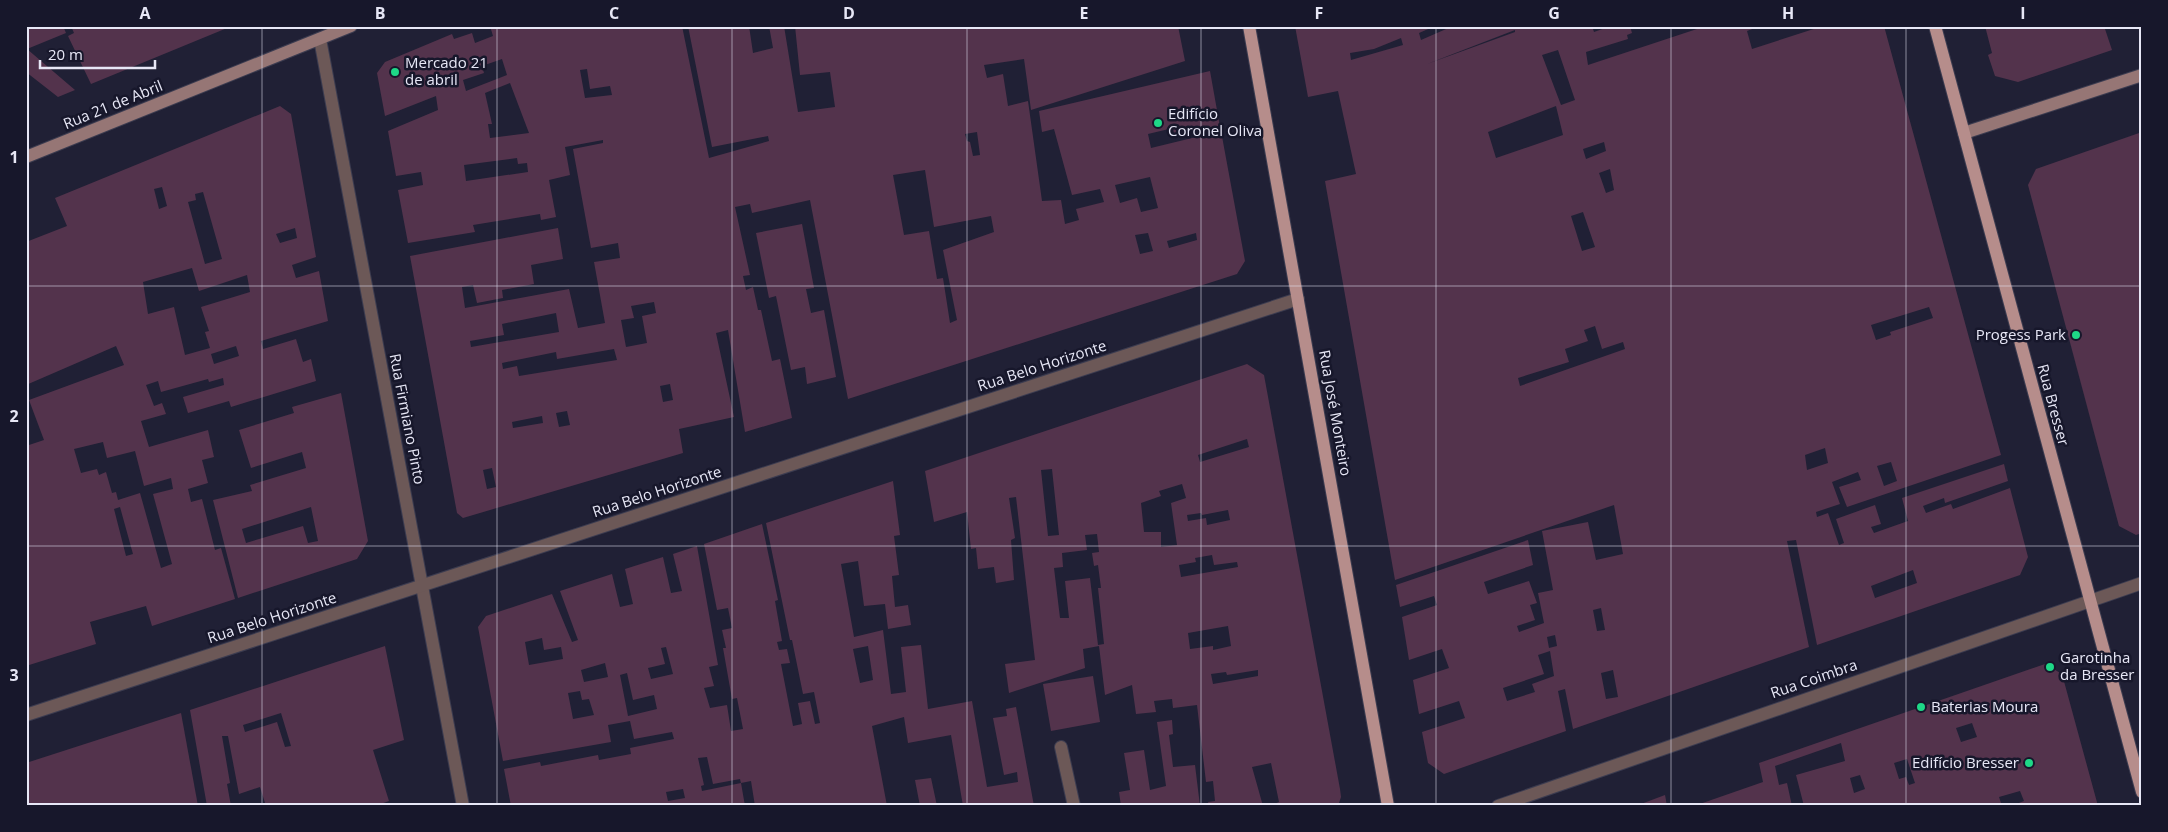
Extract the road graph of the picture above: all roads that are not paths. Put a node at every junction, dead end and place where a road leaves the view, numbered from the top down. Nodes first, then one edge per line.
1 (351, 26) edge
2 (1249, 26) edge
3 (1935, 26) edge
4 (320, 38) junction
5 (2142, 74) edge
6 (1964, 133) junction
7 (26, 157) edge
8 (1298, 299) junction
9 (2142, 582) edge
10 (422, 586) junction
11 (2089, 600) junction
12 (26, 715) edge
13 (1061, 747) dead end
14 (2142, 792) edge
15 (464, 806) edge
16 (1074, 806) edge
17 (1388, 806) edge
18 (1498, 806) edge

1 - 4 street, Rua 21 de Abril
2 - 8 main road, Rua José Monteiro
3 - 6 main road, Rua Bresser
4 - 7 street, Rua 21 de Abril
4 - 10 street, Rua Firmiano Pinto
5 - 6 street
6 - 11 main road, Rua Bresser
8 - 10 street, Rua Belo Horizonte
8 - 17 main road, Rua José Monteiro
9 - 11 street, Rua Coimbra
10 - 12 street, Rua Belo Horizonte
10 - 15 street, Rua Firmiano Pinto
11 - 14 main road, Rua Bresser
11 - 18 street, Rua Coimbra
13 - 16 street

